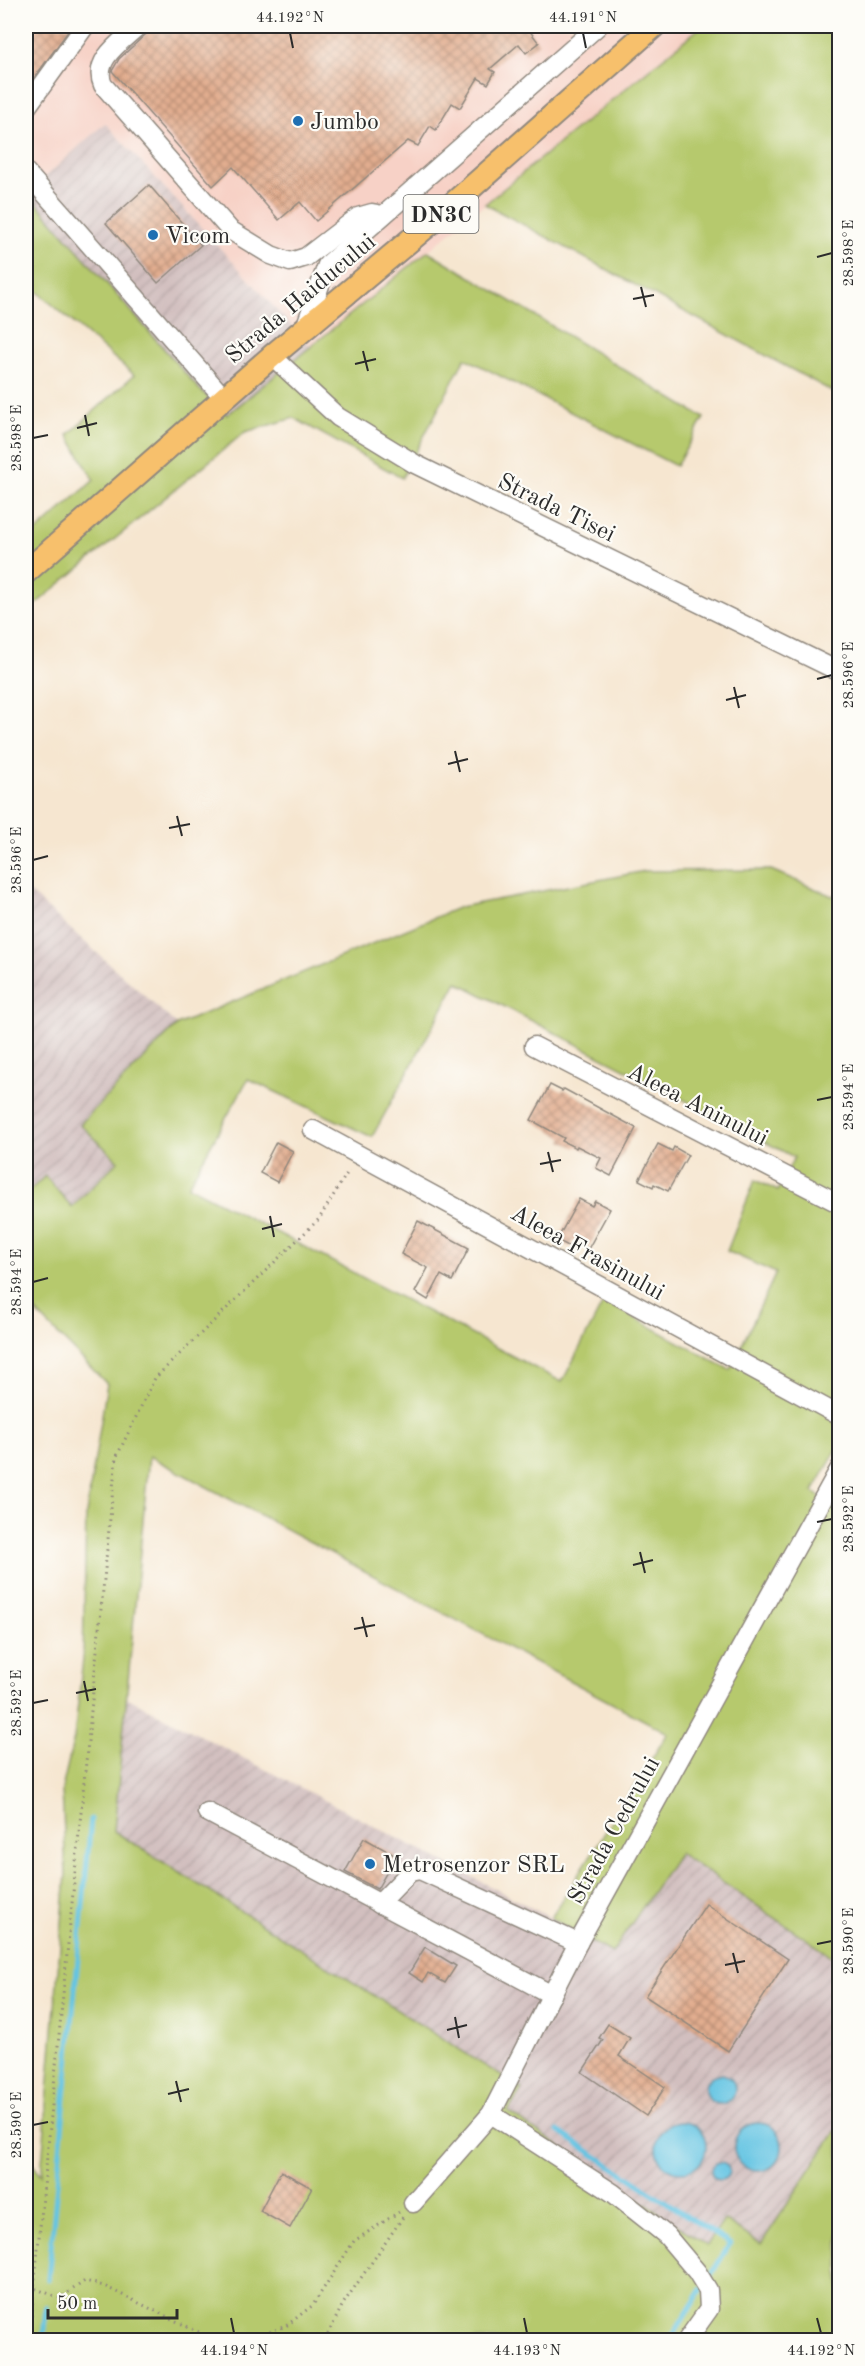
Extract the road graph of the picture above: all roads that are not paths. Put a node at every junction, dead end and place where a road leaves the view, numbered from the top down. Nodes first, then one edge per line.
1 (85, 26) edge
2 (138, 26) edge
3 (598, 26) edge
4 (654, 26) edge
5 (26, 108) edge
6 (26, 172) edge
7 (383, 215) junction
8 (305, 328) junction
9 (272, 356) junction
10 (224, 398) junction
11 (26, 572) edge
12 (840, 672) edge
13 (534, 1046) dead end
14 (313, 1130) dead end
15 (840, 1204) edge
16 (840, 1416) edge
17 (840, 1468) edge
18 (207, 1812) dead end
19 (379, 1904) junction
20 (578, 1943) junction
21 (552, 1995) junction
22 (491, 2114) junction
23 (413, 2203) road end
24 (687, 2340) edge

1 - 5 lane
2 - 7 lane
3 - 7 lane
4 - 8 main road, Strada Haiducului / DN3C
6 - 10 lane
7 - 8 lane
8 - 9 main road, Strada Haiducului / DN3C
9 - 10 main road, Strada Haiducului / DN3C
9 - 12 lane, Strada Tisei
10 - 11 main road, DN3C
13 - 15 lane, Aleea Aninului
14 - 16 lane, Aleea Frasinului
17 - 20 lane, Strada Cedrului
18 - 19 lane
19 - 20 lane
19 - 21 lane
20 - 21 lane, Strada Cedrului
21 - 22 lane, Strada Cedrului
22 - 23 lane, Strada Cedrului
22 - 24 lane

